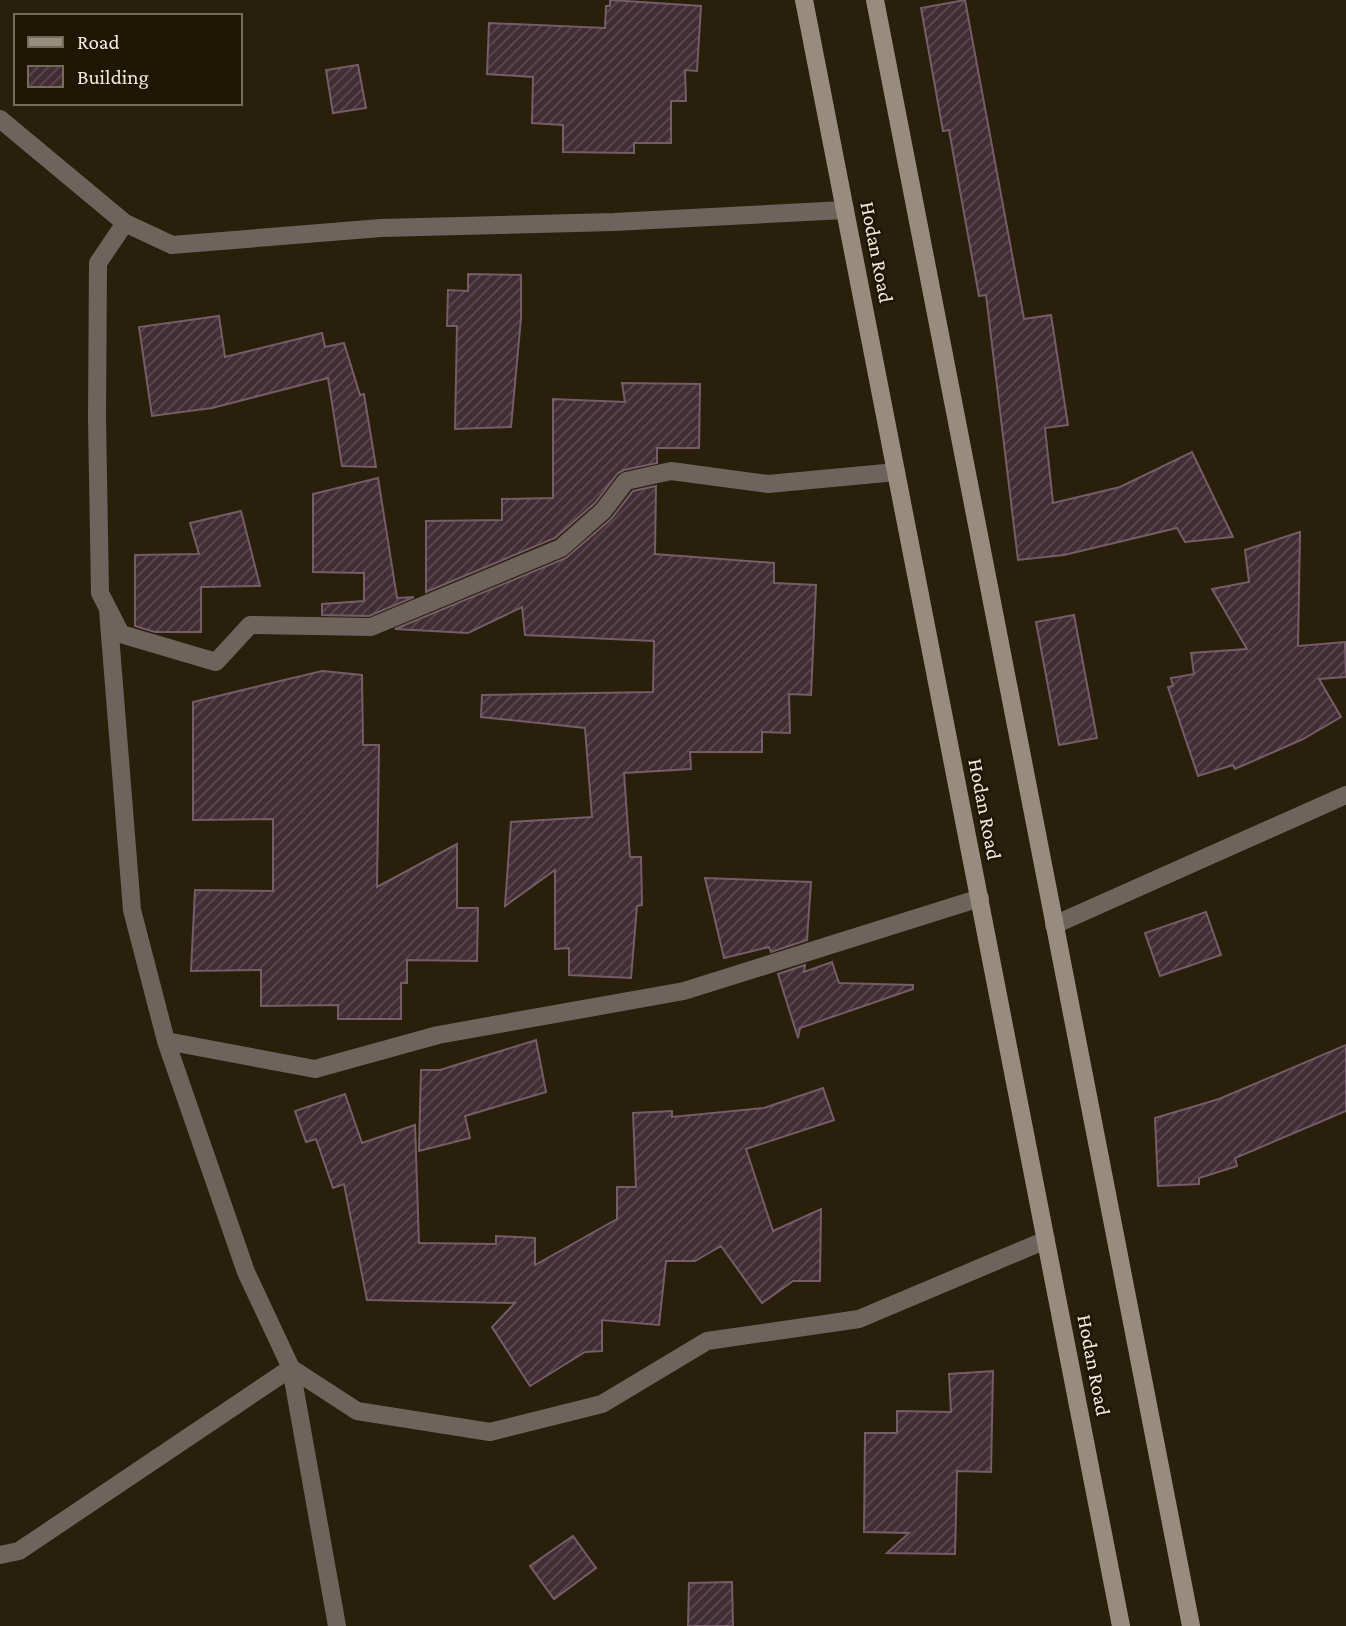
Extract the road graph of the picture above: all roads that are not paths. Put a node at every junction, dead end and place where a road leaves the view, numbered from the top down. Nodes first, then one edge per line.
1 (804, 0) edge
2 (874, 0) edge
3 (0, 119) edge
4 (845, 210) junction
5 (125, 223) junction
6 (896, 472) junction
7 (108, 610) junction
8 (1346, 795) edge
9 (980, 898) junction
10 (1054, 925) junction
11 (166, 1041) junction
12 (1046, 1240) junction
13 (291, 1368) junction
14 (0, 1555) edge
15 (337, 1626) edge
16 (1121, 1626) edge
17 (1191, 1626) edge

1 - 4 main road, Hodan Road
2 - 10 main road
3 - 5 street
4 - 5 street
4 - 6 main road, Hodan Road
5 - 7 street
6 - 7 street
6 - 9 main road, Hodan Road
7 - 11 street
8 - 10 street
9 - 11 street
9 - 12 main road, Hodan Road
10 - 17 main road
11 - 13 street
12 - 13 street
12 - 16 main road, Hodan Road
13 - 14 street
13 - 15 street

